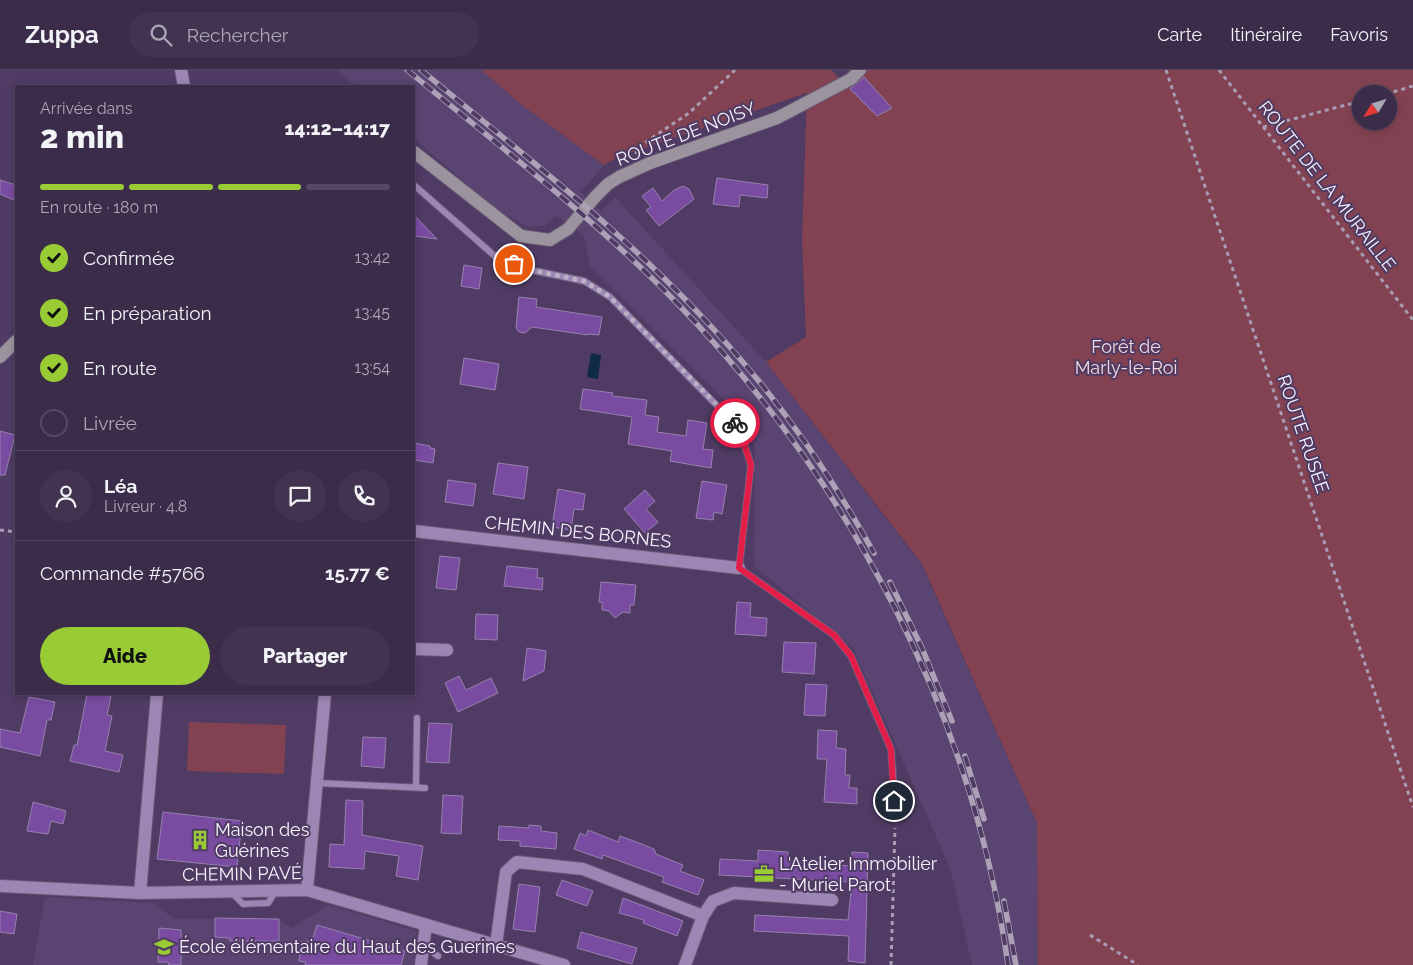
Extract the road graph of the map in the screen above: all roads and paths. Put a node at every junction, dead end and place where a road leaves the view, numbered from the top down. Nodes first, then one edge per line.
1 (181, 70) edge
2 (735, 70) edge
3 (860, 70) edge
4 (1166, 70) edge
5 (1219, 70) edge
6 (184, 85) edge
7 (1413, 86) edge
8 (1398, 90) edge
9 (1352, 103) edge
10 (1264, 127) junction
11 (415, 153) edge
12 (630, 171) junction
13 (415, 186) edge
14 (1413, 320) edge
15 (15, 342) edge
16 (0, 357) edge
17 (0, 530) edge
18 (415, 531) edge
19 (15, 532) edge
20 (739, 568) junction
21 (415, 650) edge
22 (447, 650) dead end
23 (157, 695) edge
24 (325, 695) edge
25 (417, 718) dead end
26 (317, 783) junction
27 (416, 787) junction
28 (426, 788) dead end
29 (1408, 793) junction
30 (1413, 793) edge
31 (1413, 807) edge
32 (896, 818) joint
33 (0, 886) edge
34 (307, 890) junction
35 (140, 893) junction
36 (832, 900) dead end
37 (703, 916) junction
38 (426, 925) junction
39 (1090, 935) dead end
40 (496, 945) junction
41 (423, 946) junction
42 (438, 956) dead end
43 (421, 965) edge
44 (564, 965) edge
45 (685, 965) edge
46 (891, 965) edge
47 (1138, 965) edge

1 - 6 street
2 - 12 path
3 - 12 street, ROUTE DE NOISY
4 - 29 path, ROUTE RUSÉE
5 - 10 path, ROUTE DE LA MURAILLE
7 - 8 path
9 - 10 path
10 - 14 path, ROUTE DE LA MURAILLE
11 - 12 street, ROUTE DE NOISY
13 - 20 lane
15 - 16 street
17 - 19 path
18 - 20 street, CHEMIN DES BORNES
20 - 32 lane
21 - 22 street
23 - 35 street
24 - 26 street
25 - 27 lane
26 - 27 lane
26 - 34 street
27 - 28 lane
29 - 30 path
29 - 31 path, ROUTE RUSÉE
32 - 46 path
33 - 35 street, CHEMIN PAVÉ
34 - 35 street, CHEMIN PAVÉ
34 - 38 street, CHEMIN PAVÉ
36 - 37 street
37 - 40 street
37 - 45 street
38 - 40 street, CHEMIN PAVÉ
38 - 41 street
39 - 47 path
40 - 44 street, CHEMIN PAVÉ
41 - 42 lane
41 - 43 street

